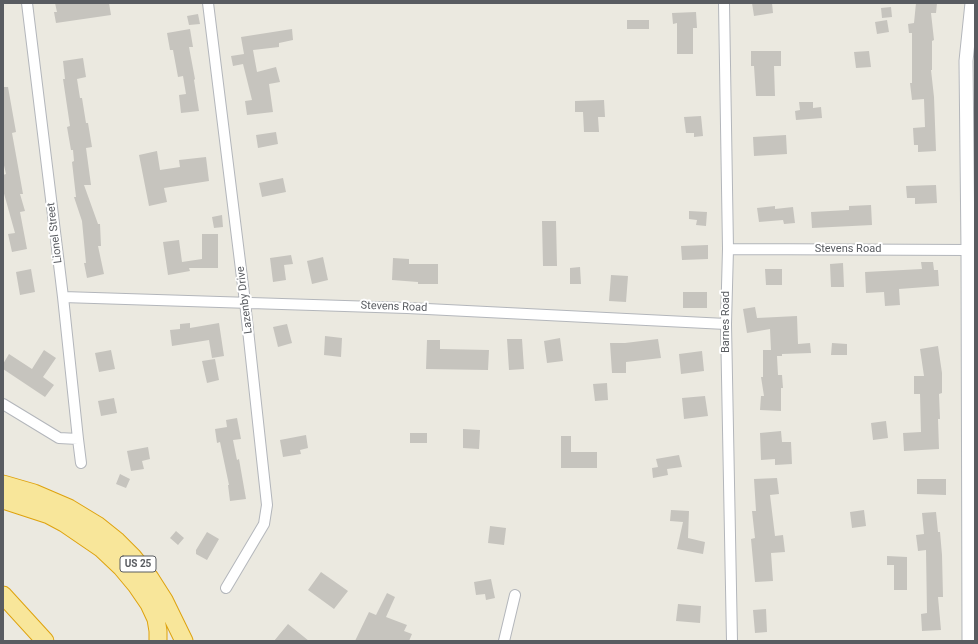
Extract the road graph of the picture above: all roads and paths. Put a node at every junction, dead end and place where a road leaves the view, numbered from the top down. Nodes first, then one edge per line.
1 (27, 3) edge
2 (208, 3) edge
3 (724, 3) edge
4 (972, 3) edge
5 (728, 249) junction
6 (968, 250) junction
7 (63, 297) junction
8 (245, 302) junction
9 (726, 324) junction
10 (3, 404) edge
11 (78, 440) junction
12 (82, 463) dead end
13 (4, 495) edge
14 (226, 588) dead end
15 (3, 595) edge
16 (515, 595) dead end
17 (3, 604) edge
18 (32, 641) edge
19 (45, 641) edge
20 (158, 641) edge
21 (184, 641) edge
22 (504, 641) edge
23 (732, 641) edge
24 (969, 641) edge

1 - 7 street, Lionel Street
2 - 8 street, Lazenby Drive
3 - 5 street, Barnes Road
4 - 6 street
5 - 6 street, Stevens Road
5 - 9 street, Barnes Road
6 - 24 street
7 - 8 street, Stevens Road
7 - 11 street, Lionel Street
8 - 9 street, Stevens Road
8 - 14 street, Lazenby Drive
9 - 23 street, Barnes Road
10 - 11 street
11 - 12 street, Lionel Street
13 - 20 highway
13 - 21 highway, US 25
15 - 19 highway
16 - 22 street
17 - 18 highway

